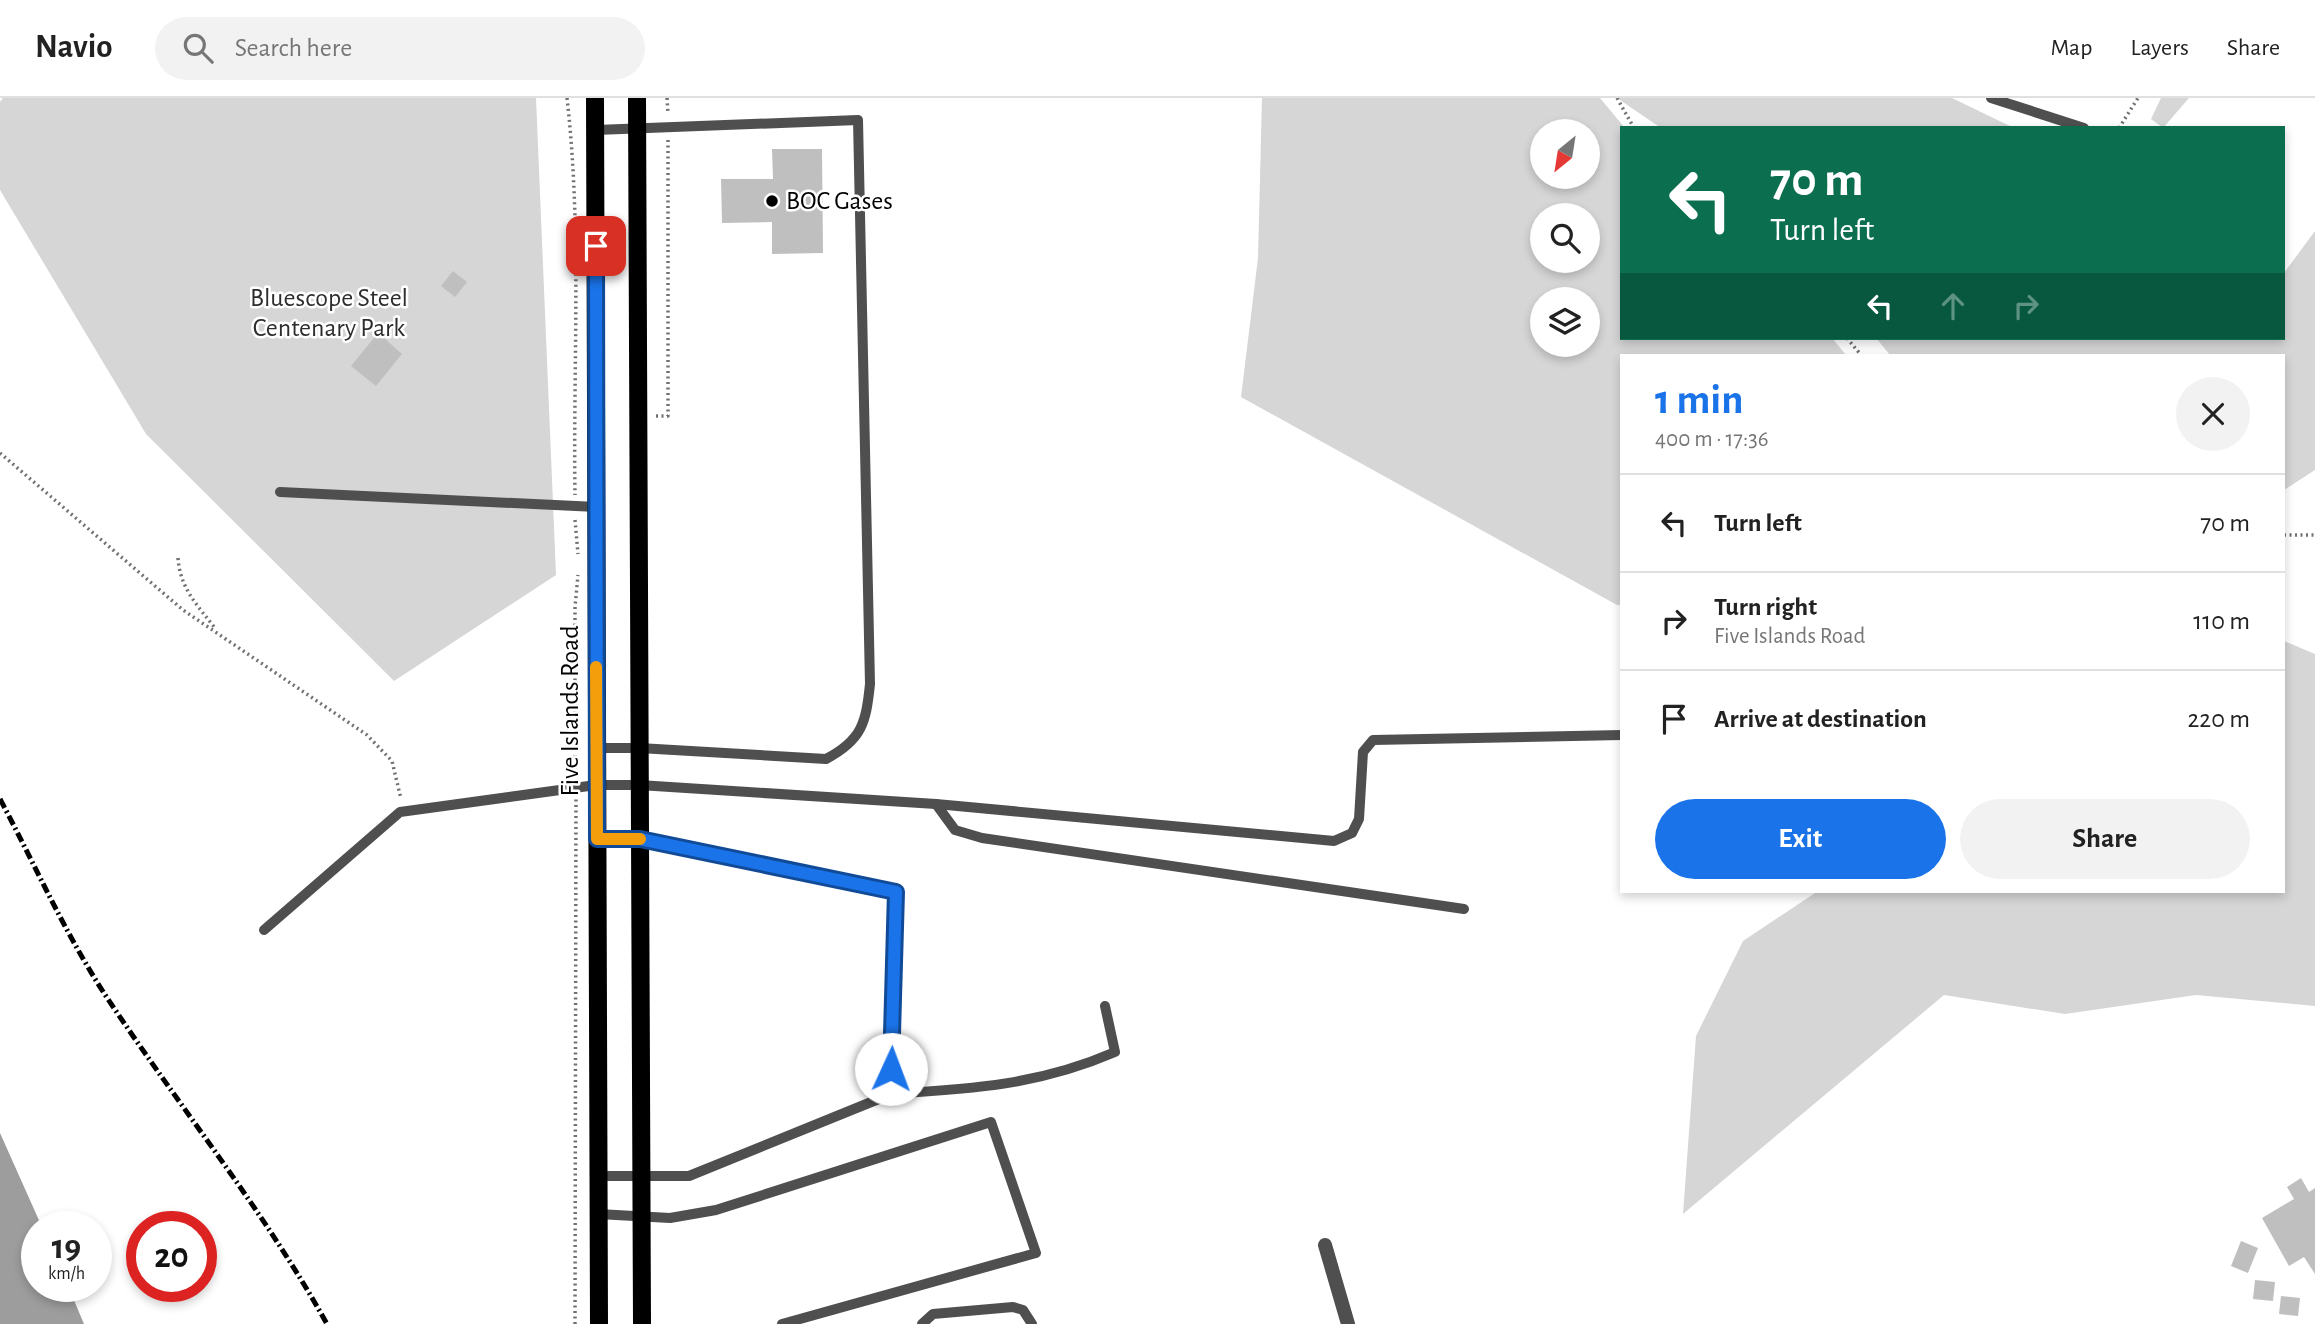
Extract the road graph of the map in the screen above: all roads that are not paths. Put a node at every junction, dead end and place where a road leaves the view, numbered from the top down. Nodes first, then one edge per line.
1 (595, 98) edge
2 (637, 98) edge
3 (1991, 98) edge
4 (2078, 126) edge
5 (596, 130) junction
6 (638, 130) junction
7 (280, 492) dead end
8 (597, 507) junction
9 (1620, 735) edge
10 (596, 748) junction
11 (639, 748) junction
12 (596, 785) junction
13 (639, 785) junction
14 (936, 804) junction
15 (597, 839) junction
16 (640, 839) junction
17 (1464, 909) dead end
18 (264, 930) dead end
19 (1105, 1006) dead end
20 (891, 1094) junction
21 (598, 1176) junction
22 (639, 1177) junction
23 (598, 1214) junction
24 (640, 1216) junction
25 (1325, 1245) dead end
26 (599, 1324) edge
27 (642, 1324) edge
28 (782, 1324) edge
29 (922, 1324) edge
30 (1032, 1324) edge
31 (1348, 1324) edge

1 - 5 main road, Five Islands Road
2 - 6 main road
3 - 4 lane
5 - 6 lane
5 - 8 main road, Five Islands Road
6 - 11 main road
6 - 11 lane
7 - 8 lane
8 - 10 main road, Five Islands Road
9 - 14 lane
10 - 11 lane
10 - 12 main road, Five Islands Road
11 - 13 main road
12 - 13 lane
12 - 15 main road, Five Islands Road
12 - 18 lane
13 - 14 lane
13 - 16 main road
14 - 17 lane
15 - 16 lane
15 - 21 main road, Five Islands Road
16 - 20 lane
16 - 22 main road
19 - 20 lane
20 - 22 lane
21 - 22 lane
21 - 23 main road, Five Islands Road
22 - 24 main road
23 - 24 lane
23 - 26 main road, Five Islands Road
24 - 27 main road
24 - 28 lane
25 - 31 street
29 - 30 lane

